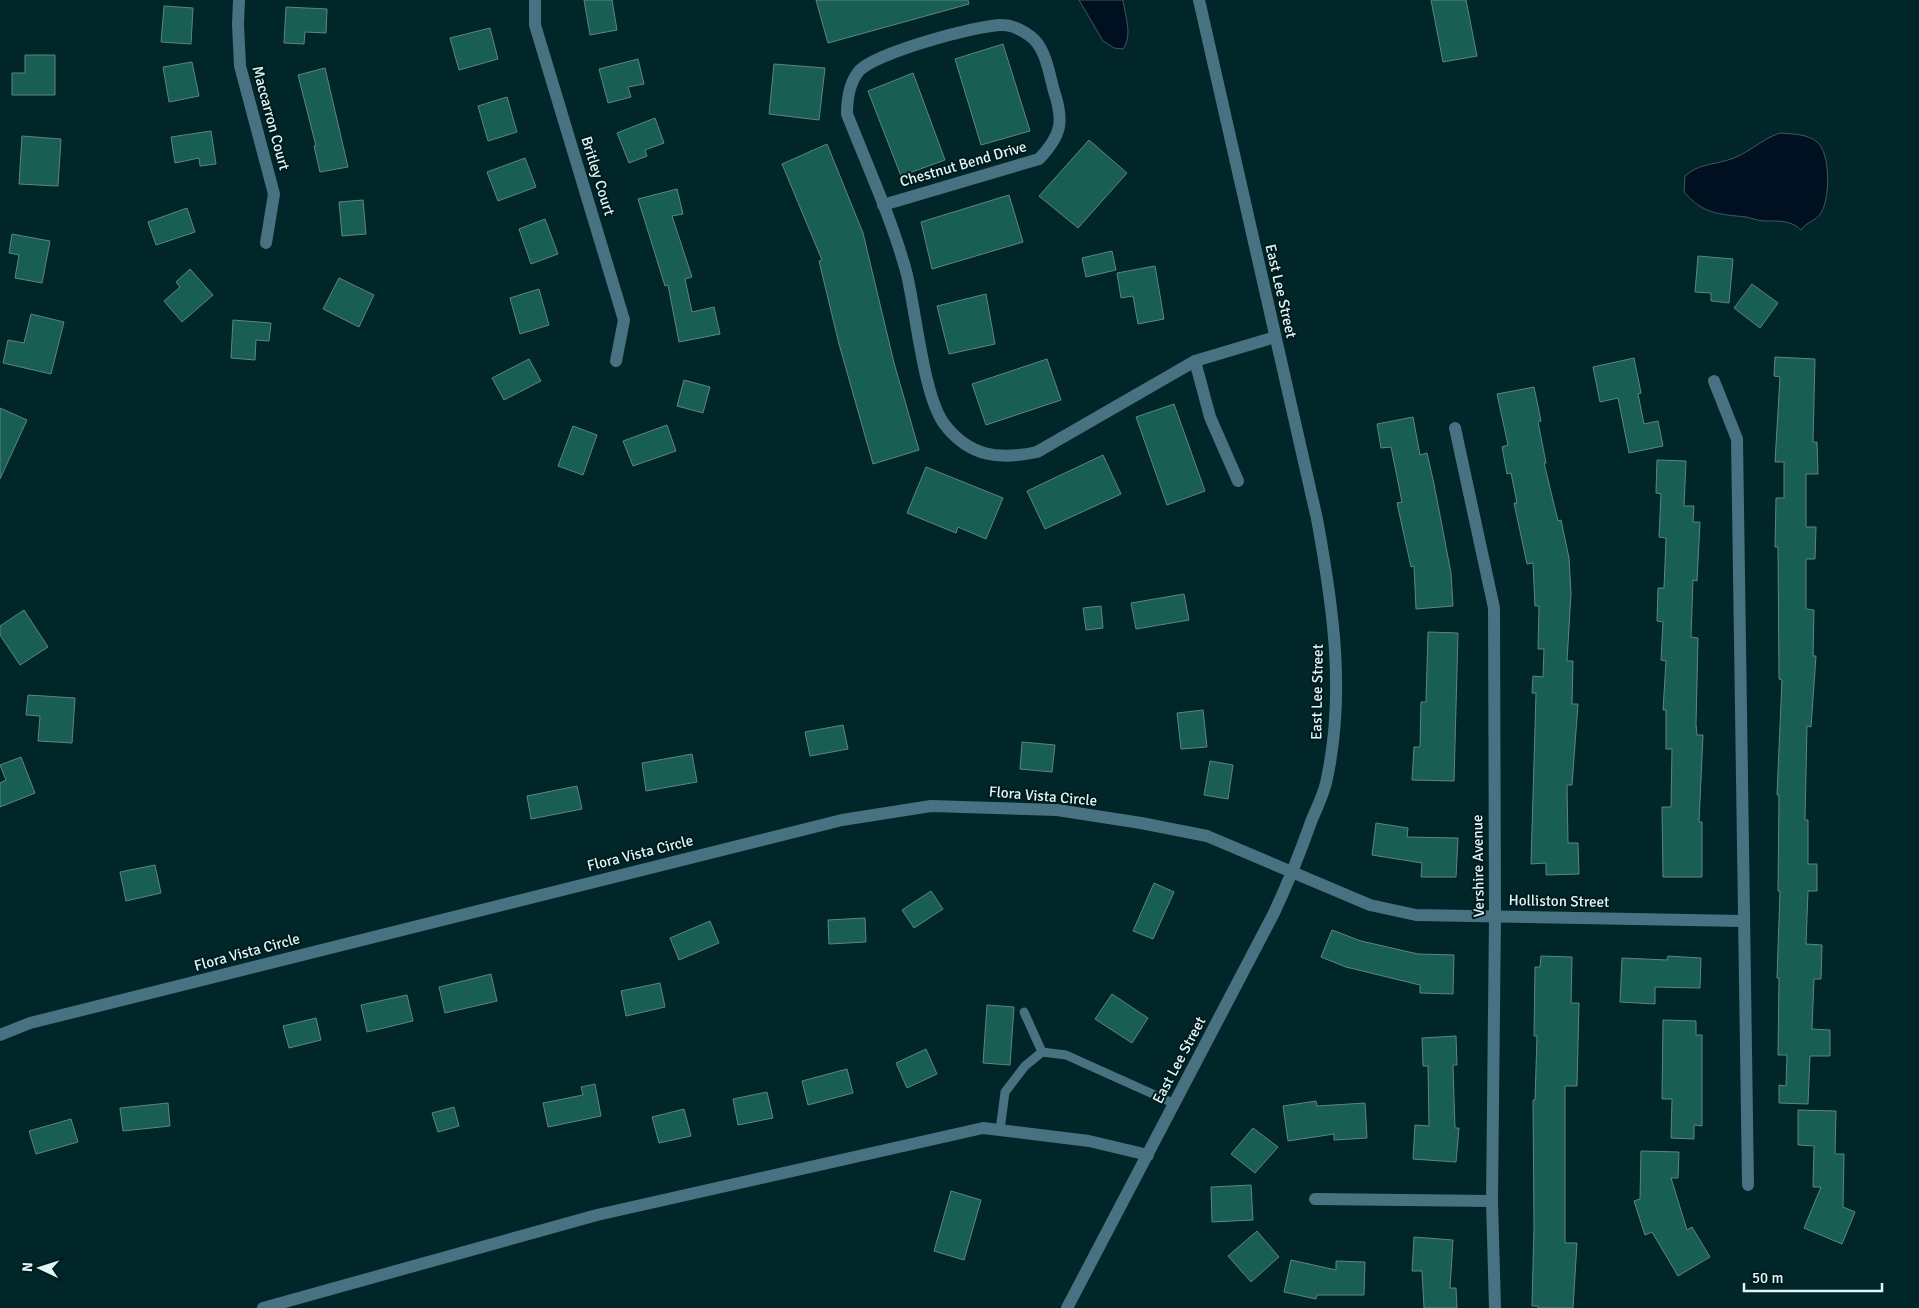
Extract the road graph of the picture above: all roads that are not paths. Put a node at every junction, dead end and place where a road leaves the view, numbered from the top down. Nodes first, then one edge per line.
1 (239, 0) edge
2 (535, 0) edge
3 (1200, 0) edge
4 (883, 205) junction
5 (266, 243) dead end
6 (1275, 337) junction
7 (616, 361) dead end
8 (1195, 361) junction
9 (1714, 381) dead end
10 (1455, 428) dead end
11 (1238, 482) dead end
12 (1293, 872) junction
13 (1495, 916) junction
14 (1743, 921) junction
15 (1024, 1012) dead end
16 (0, 1036) edge
17 (1042, 1052) junction
18 (1175, 1104) junction
19 (1000, 1130) junction
20 (1148, 1155) junction
21 (1748, 1185) dead end
22 (1314, 1199) dead end
23 (1492, 1201) junction
24 (263, 1308) edge
25 (1067, 1308) edge
26 (1495, 1308) edge

1 - 5 street, Maccarron Court
2 - 7 street, Britley Court
3 - 6 street, East Lee Street
4 - 4 street, Chestnut Bend Drive
4 - 8 street, Chestnut Bend Drive
6 - 8 street, Chestnut Bend Drive
6 - 12 street, East Lee Street
8 - 11 street
9 - 14 street
10 - 13 street, Vershire Avenue
12 - 13 street, Holliston Street
12 - 16 street, Flora Vista Circle
12 - 18 street, East Lee Street
13 - 14 street, Holliston Street
13 - 23 street, Vershire Avenue
14 - 21 street
15 - 17 lane
17 - 18 lane
17 - 19 lane
18 - 20 street, East Lee Street
19 - 20 street
19 - 24 street
20 - 25 street, East Lee Street
22 - 23 street
23 - 26 street, Vershire Avenue

